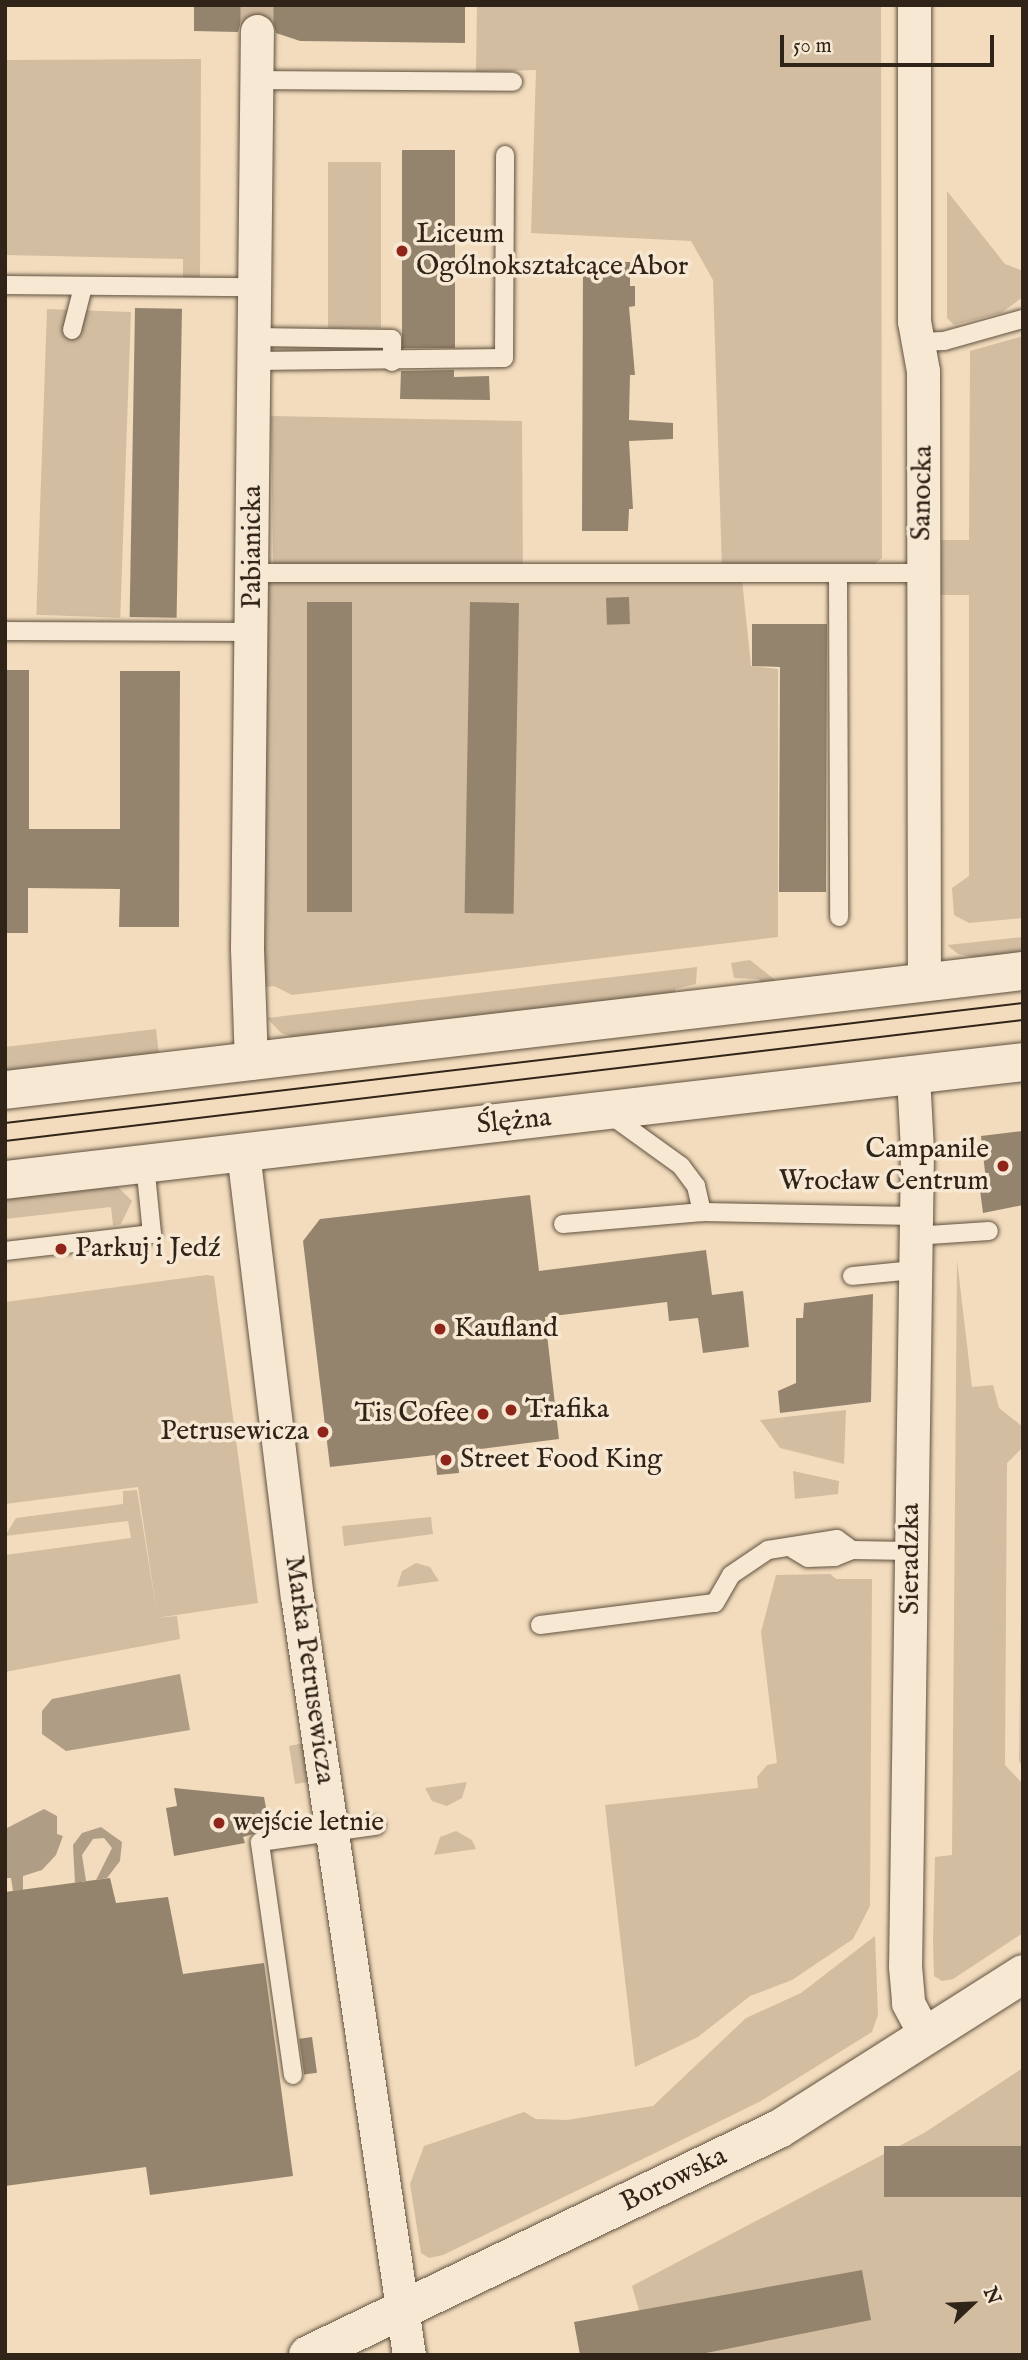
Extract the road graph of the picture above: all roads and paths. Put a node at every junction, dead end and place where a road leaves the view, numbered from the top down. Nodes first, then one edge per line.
1 (915, 5) edge
2 (257, 32) tunnel mouth
3 (256, 80) junction
4 (513, 82) dead end
5 (505, 155) dead end
6 (5, 285) edge
7 (83, 287) junction
8 (254, 287) junction
9 (1023, 319) edge
10 (72, 330) dead end
11 (918, 342) junction
12 (255, 349) junction
13 (254, 573) junction
14 (923, 573) junction
15 (838, 574) junction
16 (5, 631) edge
17 (254, 632) junction
18 (839, 917) dead end
19 (1023, 971) edge
20 (924, 982) junction
21 (1023, 1062) edge
22 (251, 1063) junction
23 (913, 1076) junction
24 (5, 1090) edge
25 (606, 1112) junction
26 (243, 1152) junction
27 (145, 1164) junction
28 (5, 1180) edge
29 (702, 1212) junction
30 (563, 1224) dead end
31 (915, 1226) junction
32 (989, 1231) dead end
33 (5, 1251) edge
34 (913, 1270) junction
35 (852, 1276) dead end
36 (911, 1550) junction
37 (540, 1625) dead end
38 (376, 1826) dead end
39 (332, 1832) junction
40 (1023, 1973) edge
41 (926, 2037) junction
42 (293, 2075) dead end
43 (400, 2311) junction
44 (308, 2355) edge
45 (409, 2355) edge

1 - 11 street, Sanocka
2 - 3 street, Pabianicka
3 - 4 lane
3 - 8 street, Pabianicka
5 - 12 lane
6 - 7 lane
7 - 8 lane
7 - 10 lane
8 - 12 street, Pabianicka
9 - 11 lane
11 - 14 street, Sanocka
12 - 13 street, Pabianicka
13 - 15 lane
13 - 17 street, Pabianicka
14 - 15 lane
14 - 20 street, Sanocka
15 - 18 lane
16 - 17 lane
17 - 22 street, Pabianicka
19 - 20 main road
20 - 22 main road
21 - 23 main road, Ślężna
22 - 24 main road
23 - 25 main road, Ślężna
23 - 31 street, Sieradzka
25 - 26 main road, Ślężna
25 - 29 lane
26 - 27 main road, Ślężna
26 - 39 street, Marka Petrusewicza
27 - 28 main road, Ślężna
27 - 33 lane
29 - 30 lane
29 - 31 lane
31 - 32 lane
31 - 34 street, Sieradzka
34 - 35 lane
34 - 36 street, Sieradzka
36 - 37 lane
36 - 41 street, Sieradzka
38 - 39 lane
39 - 42 lane
39 - 43 street, Marka Petrusewicza
40 - 41 main road, Borowska
41 - 43 main road, Borowska
43 - 44 main road, Borowska
43 - 45 street, Marka Petrusewicza

